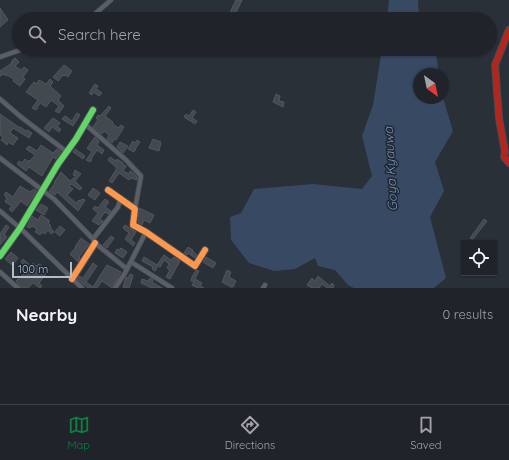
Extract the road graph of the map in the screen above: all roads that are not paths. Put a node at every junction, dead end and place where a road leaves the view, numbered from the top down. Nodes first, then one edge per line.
1 (111, 0) edge
2 (97, 12) edge
3 (509, 30) edge
4 (12, 53) edge
5 (0, 57) edge
6 (0, 99) edge
7 (93, 110) dead end
8 (85, 124) junction
9 (67, 152) junction
10 (0, 158) edge
11 (509, 163) edge
12 (42, 190) junction
13 (108, 190) dead end
14 (120, 200) junction
15 (135, 209) junction
16 (0, 211) edge
17 (20, 228) junction
18 (146, 232) junction
19 (94, 241) junction
20 (204, 250) dead end
21 (0, 256) edge
22 (130, 262) junction
23 (127, 269) junction
24 (0, 272) edge
25 (72, 279) junction
26 (18, 288) edge
27 (82, 288) edge
28 (115, 288) edge
29 (172, 288) edge

1 - 2 street
3 - 11 street
4 - 5 street
6 - 9 street
7 - 8 street
8 - 9 street
8 - 15 street
9 - 12 street
10 - 12 street
12 - 17 street
12 - 19 street
13 - 14 street
14 - 15 street
14 - 19 street
15 - 18 street
16 - 17 street
17 - 21 street
17 - 25 street
18 - 20 street
18 - 22 street
19 - 23 street
19 - 25 street
22 - 23 street
22 - 29 street
23 - 28 street
24 - 26 street
25 - 27 street

